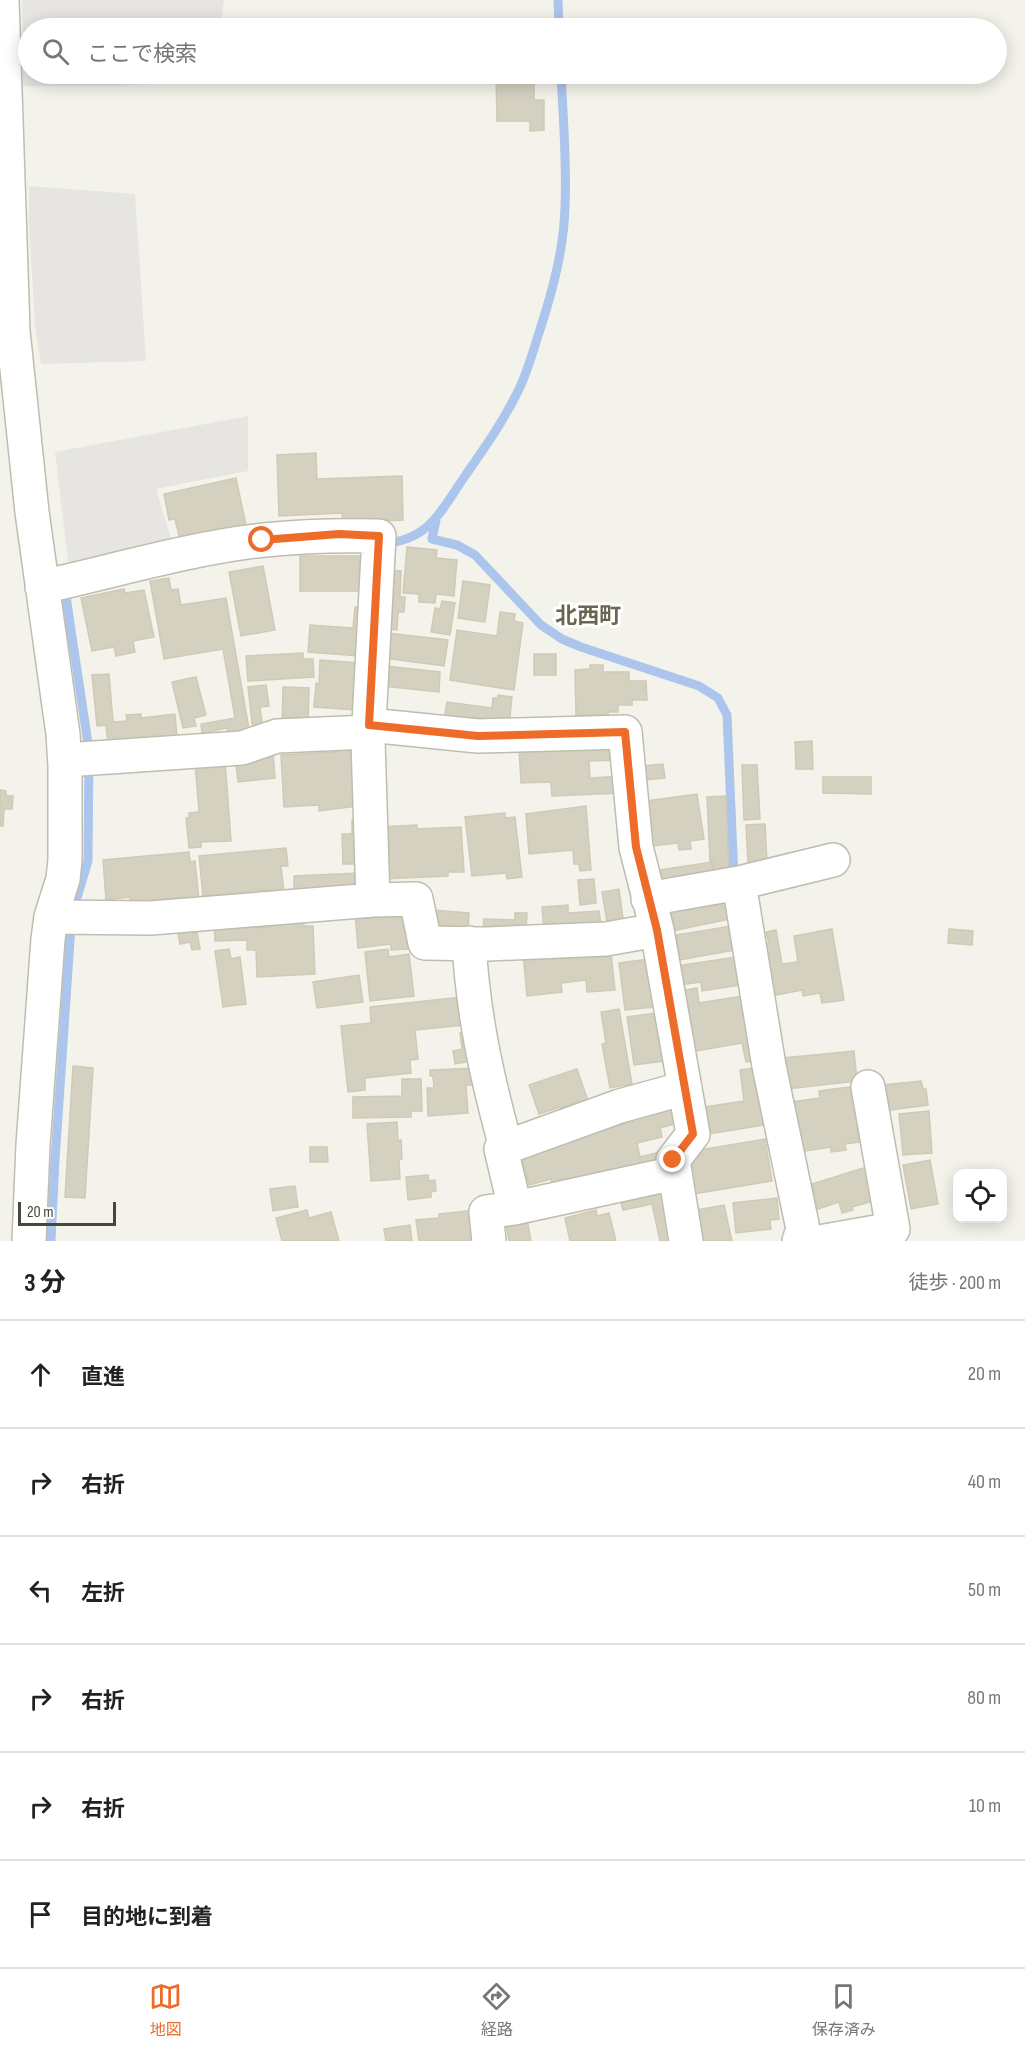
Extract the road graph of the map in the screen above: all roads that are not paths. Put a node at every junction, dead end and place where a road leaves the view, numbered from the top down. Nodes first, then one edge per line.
1 (1, 0) edge
2 (3, 122) edge
3 (42, 587) junction
4 (368, 728) junction
5 (80, 759) junction
6 (833, 860) dead end
7 (732, 884) junction
8 (648, 899) junction
9 (373, 900) junction
10 (64, 918) junction
11 (657, 930) junction
12 (469, 943) junction
13 (868, 1087) dead end
14 (685, 1088) junction
15 (506, 1147) junction
16 (675, 1173) junction
17 (515, 1208) junction
18 (29, 1241) edge
19 (489, 1241) edge
20 (686, 1241) edge
21 (799, 1241) edge
22 (825, 1241) edge

1 - 2 street
2 - 3 street
3 - 4 street
3 - 5 street
4 - 5 street
4 - 8 street
4 - 9 street
5 - 10 street
6 - 7 street
7 - 8 street
7 - 21 street
8 - 11 street
9 - 10 street
9 - 12 street
10 - 18 street
11 - 12 street
11 - 14 street
12 - 15 street
13 - 22 street
14 - 15 street
14 - 16 street
15 - 17 street
16 - 17 street
16 - 20 street
17 - 19 street

